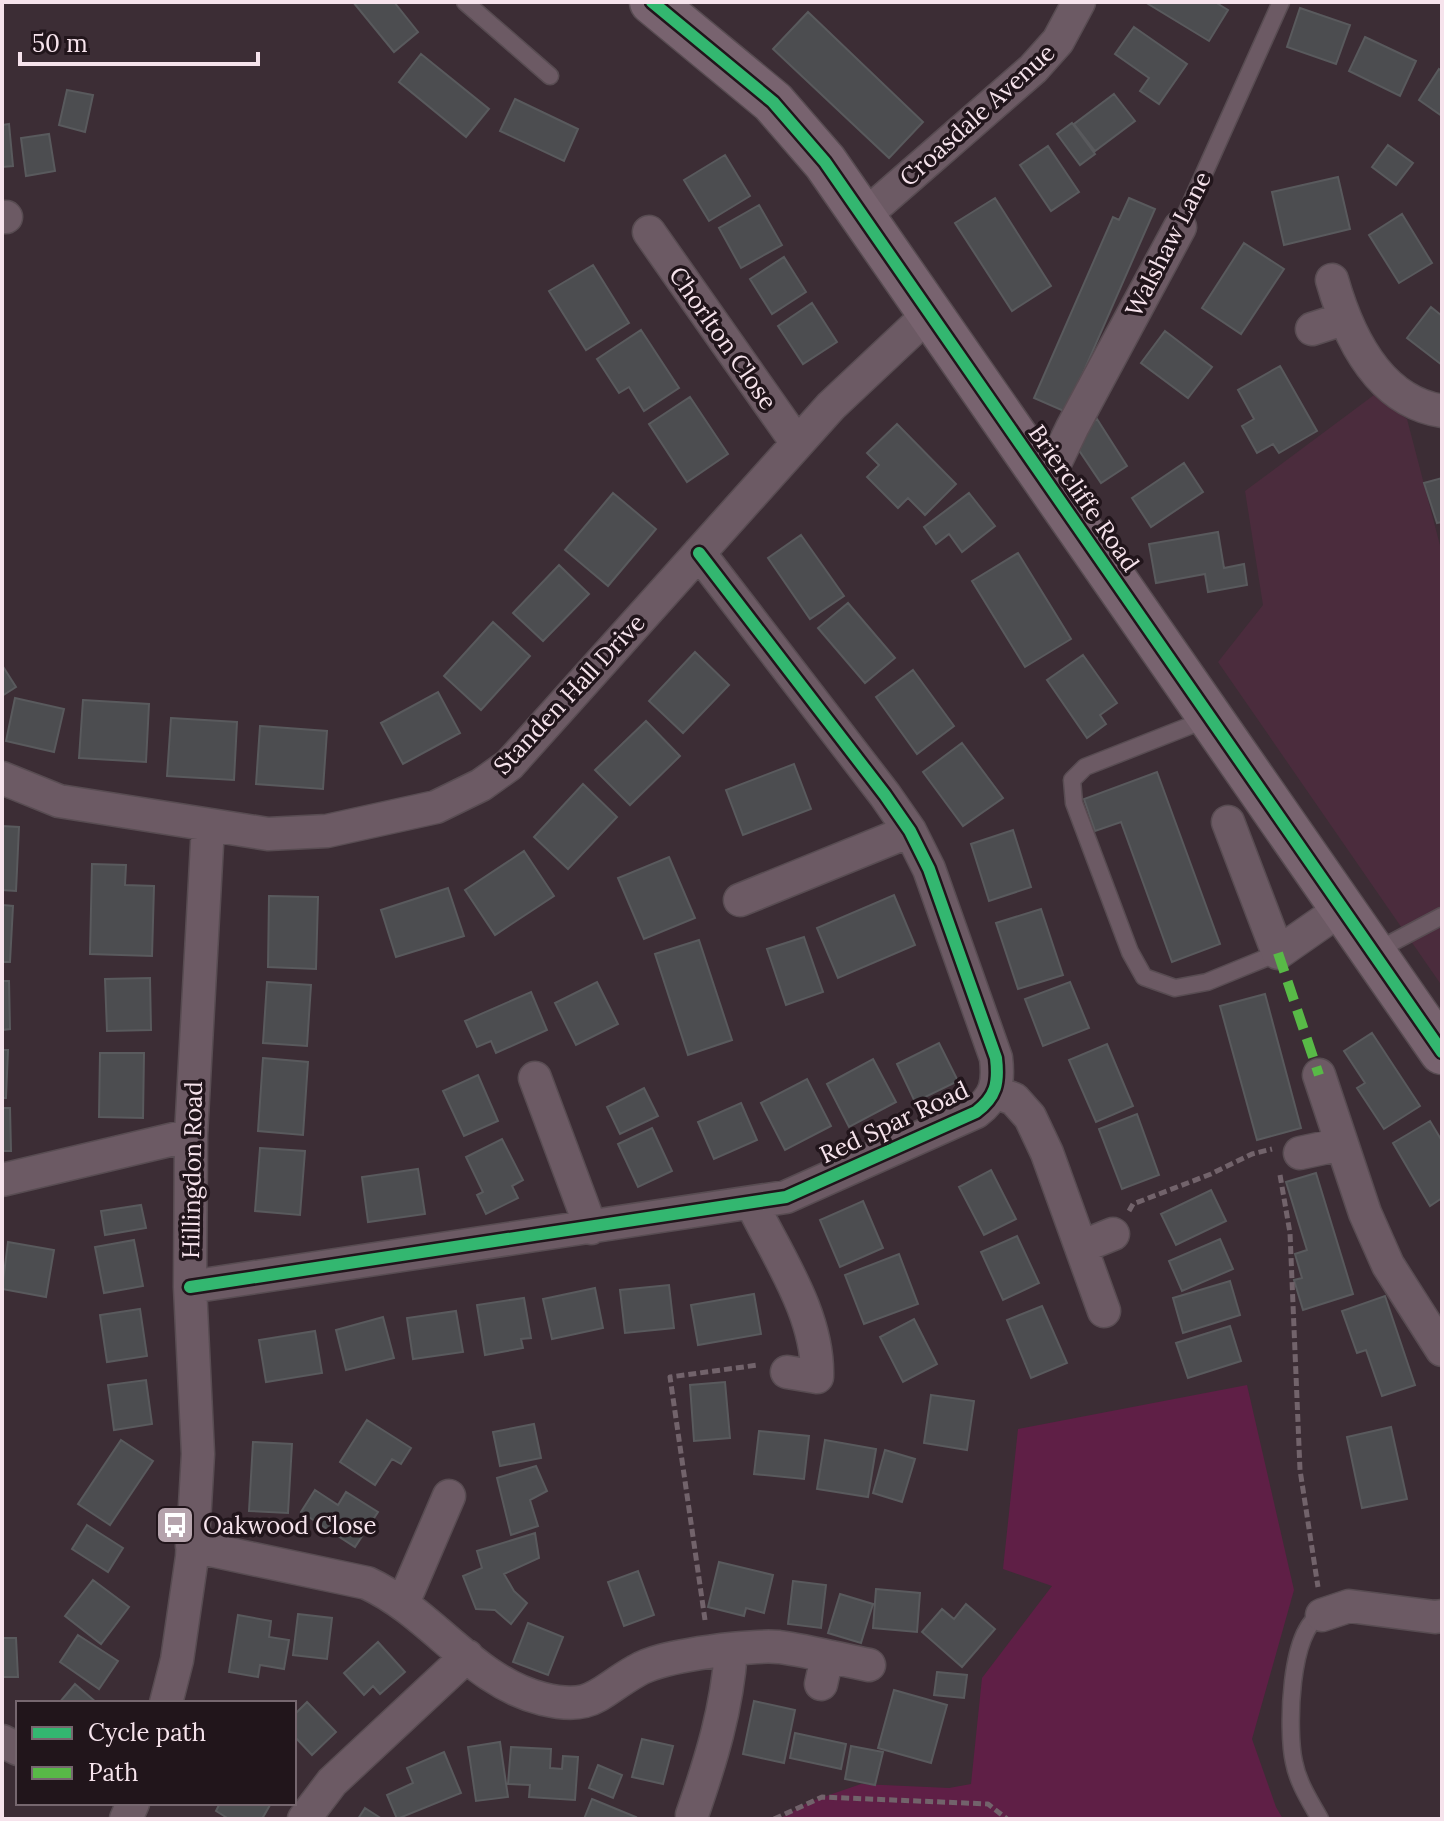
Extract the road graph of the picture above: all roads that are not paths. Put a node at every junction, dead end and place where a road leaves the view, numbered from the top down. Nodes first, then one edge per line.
1 (465, 2) edge
2 (652, 2) edge
3 (1079, 2) edge
4 (1281, 2) edge
5 (550, 76) dead end
6 (862, 218) junction
7 (1180, 227) joint
8 (649, 232) dead end
9 (1332, 280) dead end
10 (930, 313) junction
11 (1343, 319) junction
12 (1312, 329) dead end
13 (1442, 411) edge
14 (797, 443) junction
15 (1046, 482) junction
16 (699, 553) junction
17 (1210, 718) junction
18 (2, 778) edge
19 (1228, 822) dead end
20 (208, 826) junction
21 (910, 831) junction
22 (740, 900) dead end
23 (1344, 907) junction
24 (1442, 916) edge
25 (1278, 953) junction
26 (1376, 955) junction
27 (1442, 1052) edge
28 (1319, 1075) dead end
29 (994, 1092) junction
30 (550, 1094) dead end
31 (191, 1135) junction
32 (1342, 1144) junction
33 (1300, 1153) dead end
34 (2, 1180) edge
35 (752, 1204) junction
36 (591, 1228) junction
37 (1113, 1234) road end
38 (1081, 1247) junction
39 (190, 1287) junction
40 (1104, 1311) dead end
41 (1442, 1350) edge
42 (815, 1377) road end
43 (449, 1496) dead end
44 (192, 1546) junction
45 (403, 1603) junction
46 (1322, 1615) joint
47 (1442, 1616) edge
48 (721, 1652) junction
49 (467, 1656) junction
50 (869, 1665) dead end
51 (167, 1701) edge
52 (692, 1815) dead end
53 (304, 1819) edge
54 (1320, 1819) edge

1 - 5 lane
2 - 6 street, Briercliffe Road
3 - 6 street, Croasdale Avenue
4 - 7 lane, Walshaw Lane
6 - 10 street, Briercliffe Road
7 - 15 street, Walshaw Lane
8 - 14 street, Chorlton Close
9 - 11 street
10 - 14 street, Standen Hall Drive
10 - 15 street, Briercliffe Road
11 - 12 street
11 - 13 street
14 - 16 street, Standen Hall Drive
15 - 17 street, Briercliffe Road
16 - 20 street, Standen Hall Drive
16 - 21 street, Red Spar Road
17 - 23 street, Briercliffe Road
17 - 25 lane
18 - 20 street, Standen Hall Drive
19 - 25 street
20 - 31 street, Hillingdon Road
21 - 22 street
21 - 29 street, Red Spar Road
23 - 25 street
23 - 26 street, Briercliffe Road
24 - 26 lane
26 - 27 street, Briercliffe Road
28 - 32 street
29 - 35 street, Red Spar Road
29 - 38 street, Red Spar Road
30 - 36 street
31 - 34 street
31 - 39 street, Hillingdon Road
32 - 33 street
32 - 41 street
35 - 36 street, Red Spar Road
35 - 42 street
36 - 39 street, Red Spar Road
37 - 38 street
38 - 40 street, Red Spar Road
39 - 44 street, Hillingdon Road
43 - 45 street
44 - 45 street
44 - 51 street, Hillingdon Road
45 - 49 street
46 - 47 street
46 - 54 lane
48 - 49 street
48 - 50 street
48 - 52 street
49 - 53 street

